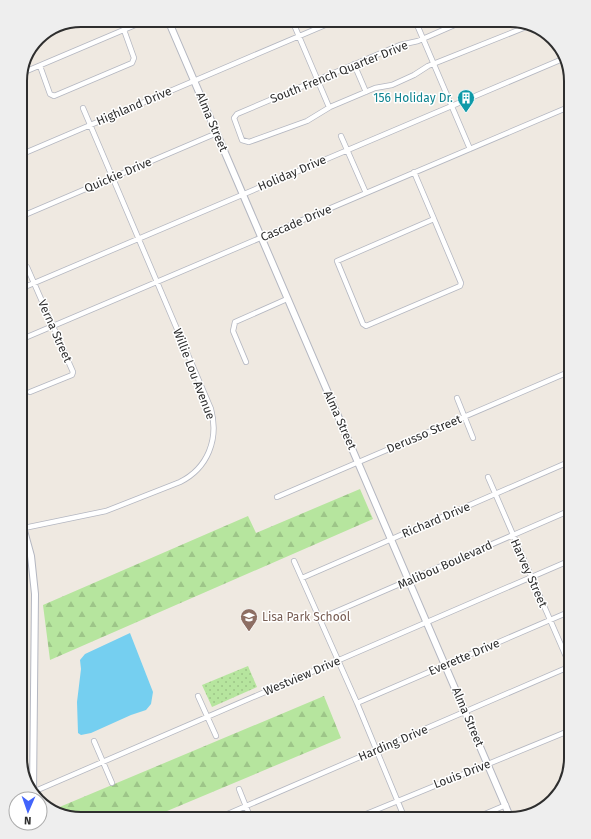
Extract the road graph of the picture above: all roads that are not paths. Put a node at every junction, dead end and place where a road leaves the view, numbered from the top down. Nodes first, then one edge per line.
1 (131, 27) edge
2 (171, 27) edge
3 (295, 27) edge
4 (320, 27) edge
5 (418, 27) edge
6 (449, 27) edge
7 (522, 28) edge
8 (124, 30) junction
9 (299, 36) junction
10 (423, 38) junction
11 (560, 60) edge
12 (354, 64) junction
13 (434, 64) junction
14 (40, 66) junction
15 (28, 71) edge
16 (317, 80) junction
17 (194, 81) junction
18 (366, 92) junction
19 (452, 106) junction
20 (329, 107) junction
21 (83, 108) dead end
22 (564, 109) edge
23 (90, 125) junction
24 (217, 133) junction
25 (341, 136) dead end
26 (470, 149) junction
27 (347, 150) junction
28 (27, 152) edge
29 (414, 172) junction
30 (112, 178) junction
31 (366, 193) junction
32 (243, 194) junction
33 (27, 214) edge
34 (434, 219) junction
35 (261, 238) junction
36 (138, 239) junction
37 (27, 267) dead end
38 (157, 282) junction
39 (34, 283) junction
40 (27, 286) edge
41 (287, 299) junction
42 (53, 326) junction
43 (27, 337) edge
44 (246, 362) dead end
45 (564, 374) edge
46 (30, 392) dead end
47 (457, 398) dead end
48 (464, 416) junction
49 (473, 438) dead end
50 (358, 462) junction
51 (564, 464) edge
52 (488, 477) dead end
53 (496, 494) junction
54 (277, 497) dead end
55 (564, 513) edge
56 (27, 527) edge
57 (513, 535) junction
58 (391, 539) junction
59 (27, 540) edge
60 (294, 561) dead end
61 (564, 563) edge
62 (531, 577) junction
63 (302, 578) junction
64 (409, 581) junction
65 (564, 614) edge
66 (319, 619) junction
67 (550, 620) junction
68 (427, 622) junction
69 (564, 651) edge
70 (338, 661) junction
71 (446, 665) junction
72 (564, 670) edge
73 (198, 696) dead end
74 (357, 703) junction
75 (466, 712) junction
76 (207, 717) junction
77 (564, 733) edge
78 (216, 736) dead end
79 (94, 741) dead end
80 (376, 750) junction
81 (103, 762) junction
82 (488, 764) junction
83 (33, 783) edge
84 (112, 783) dead end
85 (239, 789) dead end
86 (38, 791) edge
87 (398, 800) junction
88 (506, 805) junction
89 (246, 806) junction
90 (232, 812) edge
91 (248, 812) edge
92 (370, 812) edge
93 (402, 812) edge
94 (490, 812) edge
95 (508, 812) edge

1 - 8 street
2 - 17 street, Alma Street
3 - 9 street
4 - 9 street, Highland Drive
5 - 10 street
6 - 10 street, South French Quarter Drive
7 - 13 street
8 - 14 street
8 - 14 street
9 - 16 street
9 - 17 street, Highland Drive
10 - 12 street, South French Quarter Drive
10 - 13 street
11 - 19 street, Holiday Drive
12 - 16 street, South French Quarter Drive
12 - 18 street
13 - 18 street
13 - 19 street
14 - 15 street
16 - 20 street
16 - 20 street, South French Quarter Drive
17 - 23 street, Highland Drive
17 - 24 street, Alma Street
18 - 20 street
19 - 26 street
19 - 27 street, Holiday Drive
21 - 23 street, Willie Lou Avenue
22 - 26 street, Cascade Drive
23 - 28 street, Highland Drive
23 - 30 street, Willie Lou Avenue
24 - 30 street, Quickie Drive
24 - 32 street, Alma Street
25 - 27 street
26 - 29 street, Cascade Drive
27 - 31 street
27 - 32 street, Holiday Drive
29 - 31 street, Cascade Drive
29 - 34 street
30 - 33 street, Quickie Drive
30 - 36 street, Willie Lou Avenue
31 - 35 street, Cascade Drive
32 - 35 street, Alma Street
32 - 36 street, Holiday Drive
34 - 34 street
35 - 38 street, Cascade Drive
35 - 41 street, Alma Street
36 - 38 street, Willie Lou Avenue
36 - 39 street, Holiday Drive
37 - 39 street, Verna Street
38 - 42 street, Cascade Drive
38 - 56 street, Willie Lou Avenue
39 - 40 street, Holiday Drive
39 - 42 street, Verna Street
41 - 44 street
41 - 50 street, Alma Street
42 - 43 street, Cascade Drive
42 - 46 street, Verna Street
45 - 48 street, Derusso Street
47 - 48 street
48 - 49 street
48 - 50 street, Derusso Street
50 - 54 street, Derusso Street
50 - 58 street, Alma Street
51 - 53 street, Richard Drive
52 - 53 street, Harvey Street
53 - 57 street, Harvey Street
53 - 58 street, Richard Drive
55 - 57 street, Malibou Boulevard
57 - 62 street, Harvey Street
57 - 64 street, Malibou Boulevard
58 - 63 street, Richard Drive
58 - 64 street, Alma Street
59 - 83 street
60 - 63 street
61 - 62 street, Westview Drive
62 - 67 street, Harvey Street
62 - 68 street, Westview Drive
63 - 66 street
64 - 66 street, Malibou Boulevard
64 - 68 street, Alma Street
65 - 67 street, Everette Drive
66 - 70 street
67 - 69 street, Harvey Street
67 - 71 street, Everette Drive
68 - 70 street, Westview Drive
68 - 71 street, Alma Street
70 - 74 street
70 - 76 street, Westview Drive
71 - 74 street, Everette Drive
71 - 75 street, Alma Street
72 - 75 street, Harding Drive
73 - 76 street
74 - 80 street
75 - 80 street, Harding Drive
75 - 82 street, Alma Street
76 - 78 street
76 - 81 street, Westview Drive
77 - 82 street, Louis Drive
79 - 81 street
80 - 87 street
80 - 89 street, Harding Drive
81 - 84 street
81 - 86 street, Westview Drive
82 - 87 street, Louis Drive
82 - 88 street, Alma Street
85 - 89 street
87 - 92 street, Louis Drive
87 - 93 street
88 - 94 street
88 - 95 street, Alma Street
89 - 90 street, Harding Drive
89 - 91 street

